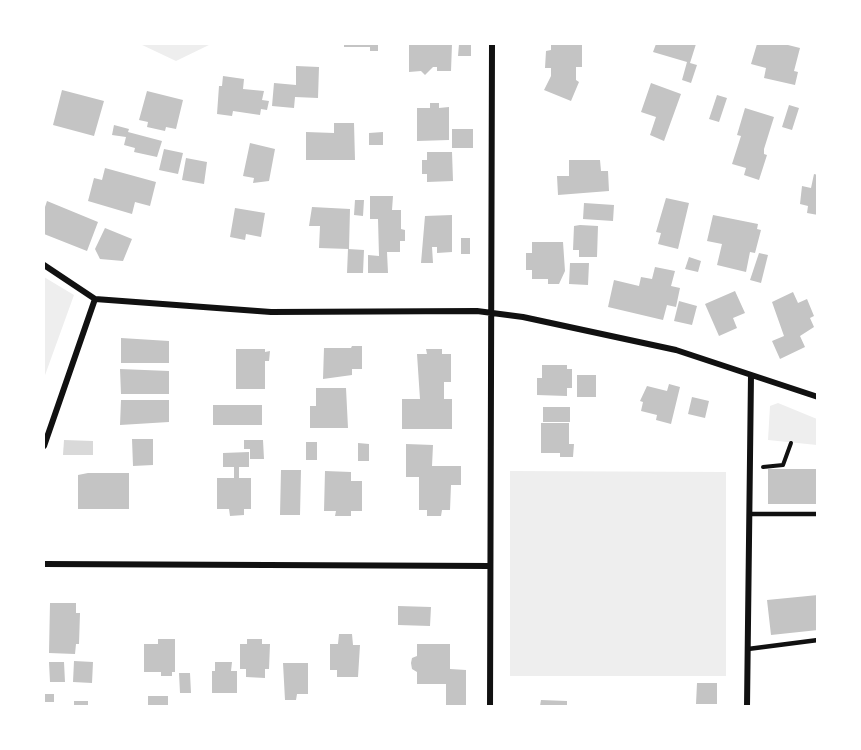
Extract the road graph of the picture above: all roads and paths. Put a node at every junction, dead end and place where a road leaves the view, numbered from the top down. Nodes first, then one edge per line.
1 (492, 44) edge
2 (44, 265) edge
3 (95, 299) junction
4 (489, 311) junction
5 (751, 375) junction
6 (818, 397) edge
7 (791, 443) dead end
8 (44, 446) edge
9 (750, 468) junction
10 (750, 514) junction
11 (818, 514) edge
12 (44, 564) edge
13 (490, 566) junction
14 (818, 640) edge
15 (748, 649) junction
16 (490, 706) edge
17 (747, 706) edge

1 - 4 street
2 - 3 street
3 - 4 street
3 - 8 street
4 - 5 street
4 - 13 street
5 - 6 street
5 - 9 street
7 - 9 path
9 - 10 street
10 - 11 lane
10 - 15 street
12 - 13 street
13 - 16 street
14 - 15 lane
15 - 17 street

